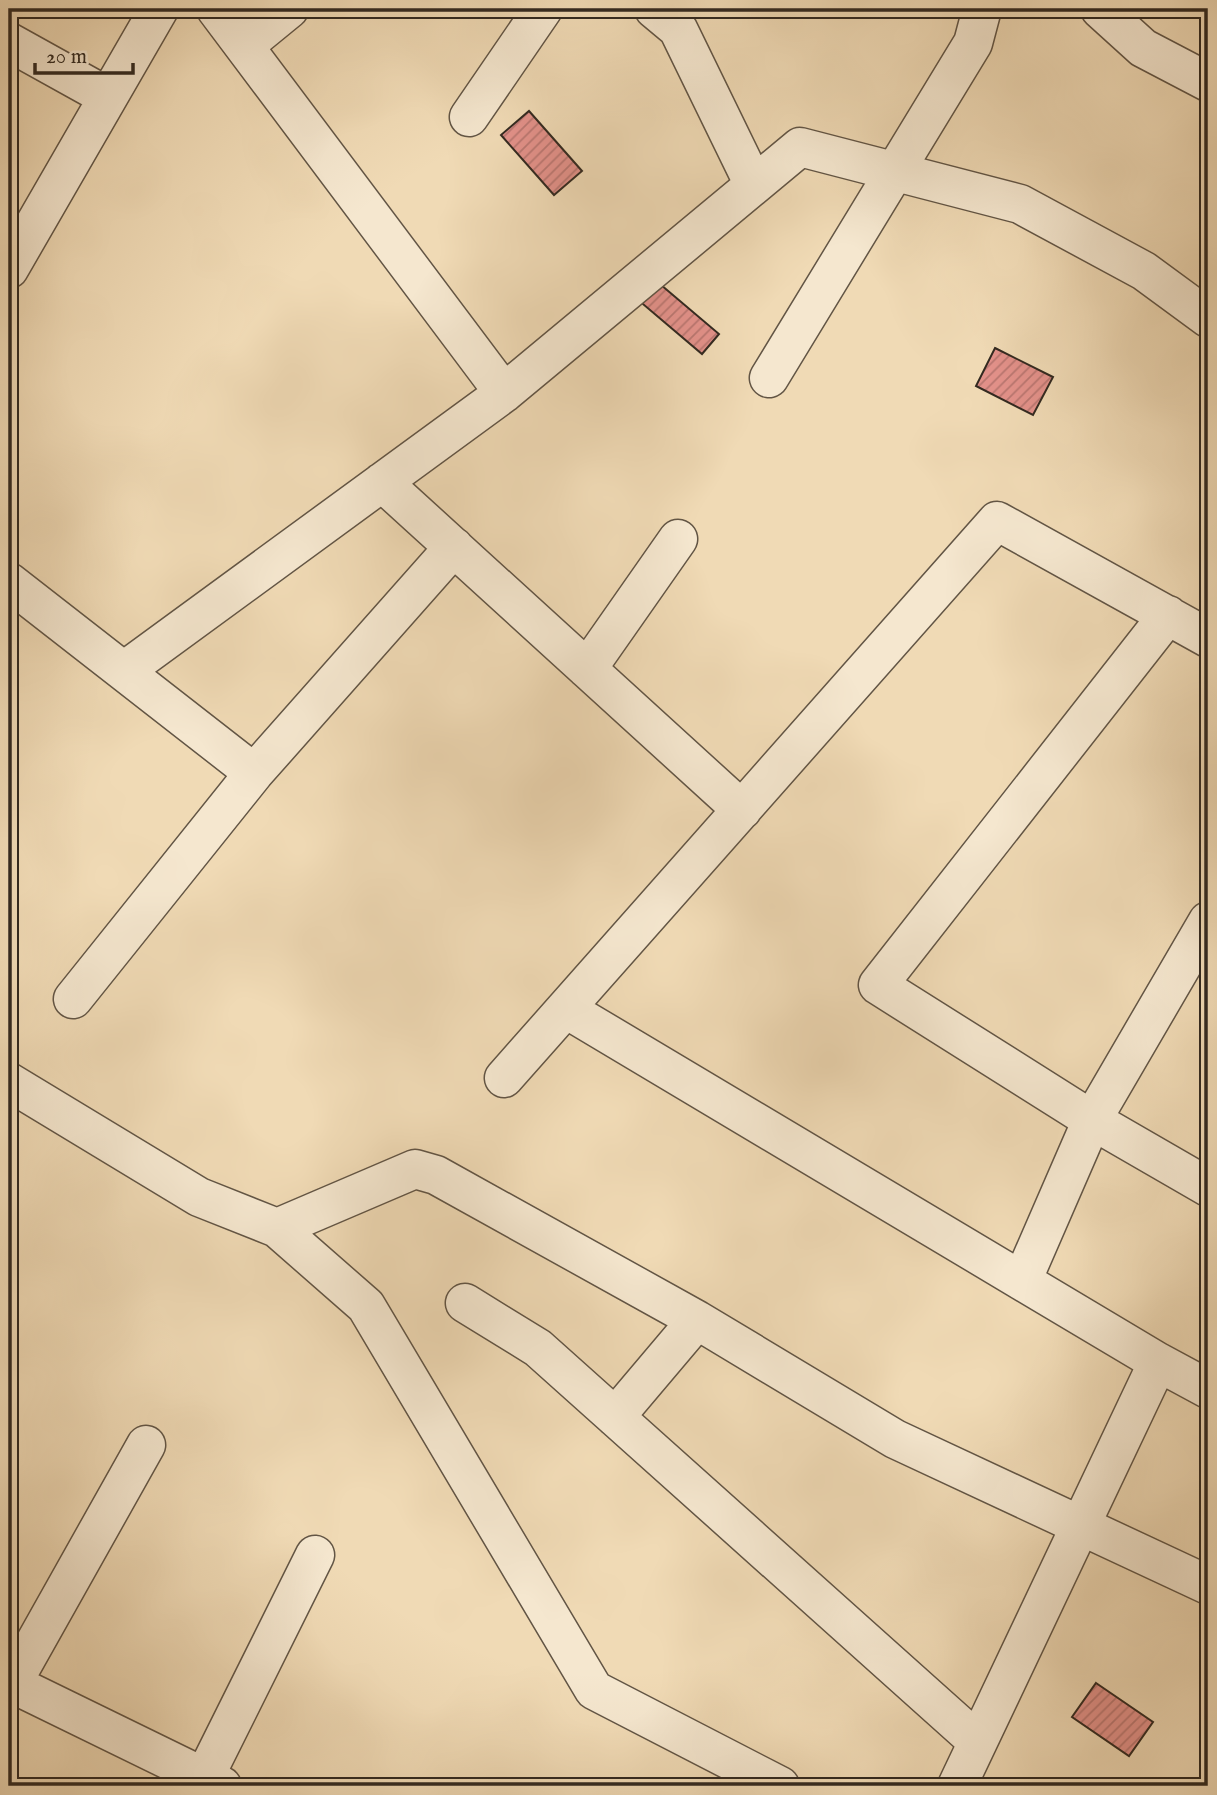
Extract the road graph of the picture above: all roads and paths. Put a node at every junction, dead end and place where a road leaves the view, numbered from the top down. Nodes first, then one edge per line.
1 (159, 9) edge
2 (216, 9) edge
3 (289, 9) edge
4 (542, 9) edge
5 (654, 9) edge
6 (982, 9) edge
7 (1100, 9) edge
8 (9, 42) edge
9 (245, 45) junction
10 (1208, 82) edge
11 (108, 97) junction
12 (469, 117) dead end
13 (894, 172) junction
14 (754, 186) junction
15 (9, 269) edge
16 (1208, 318) edge
17 (769, 378) dead end
18 (504, 393) junction
19 (382, 482) junction
20 (678, 539) dead end
21 (454, 547) junction
22 (9, 582) edge
23 (1168, 615) junction
24 (1208, 638) edge
25 (587, 669) junction
26 (124, 671) junction
27 (254, 773) junction
28 (742, 810) junction
29 (1208, 921) edge
30 (73, 999) dead end
31 (566, 1009) junction
32 (504, 1079) dead end
33 (9, 1082) edge
34 (1092, 1120) junction
35 (1208, 1187) edge
36 (277, 1228) junction
37 (1022, 1281) junction
38 (465, 1303) dead end
39 (697, 1320) junction
40 (1158, 1362) junction
41 (1208, 1389) edge
42 (615, 1417) junction
43 (146, 1445) dead end
44 (1080, 1526) junction
45 (315, 1555) dead end
46 (1208, 1585) edge
47 (10, 1685) edge
48 (978, 1742) junction
49 (209, 1783) edge
50 (780, 1786) edge
51 (957, 1786) edge

1 - 11 street
2 - 9 street
3 - 9 street
4 - 12 street
5 - 14 street
6 - 13 street
7 - 10 street
8 - 11 street
9 - 18 street
11 - 15 street
13 - 14 street
13 - 16 street
13 - 17 street
14 - 18 street
18 - 19 street
19 - 21 street
19 - 26 street
20 - 25 street
21 - 25 street
21 - 27 street
22 - 26 street
23 - 24 street
23 - 28 street
23 - 34 street
25 - 28 street
26 - 27 street
27 - 30 street
28 - 31 street
29 - 34 street
31 - 32 street
31 - 37 street
33 - 36 street
34 - 35 street
34 - 37 street
36 - 39 street
36 - 50 street
37 - 40 street
38 - 42 street
39 - 42 street
39 - 44 street
40 - 41 street
40 - 44 street
42 - 48 street
43 - 47 street
44 - 46 street
44 - 48 street
45 - 49 street
47 - 49 street
48 - 51 street

